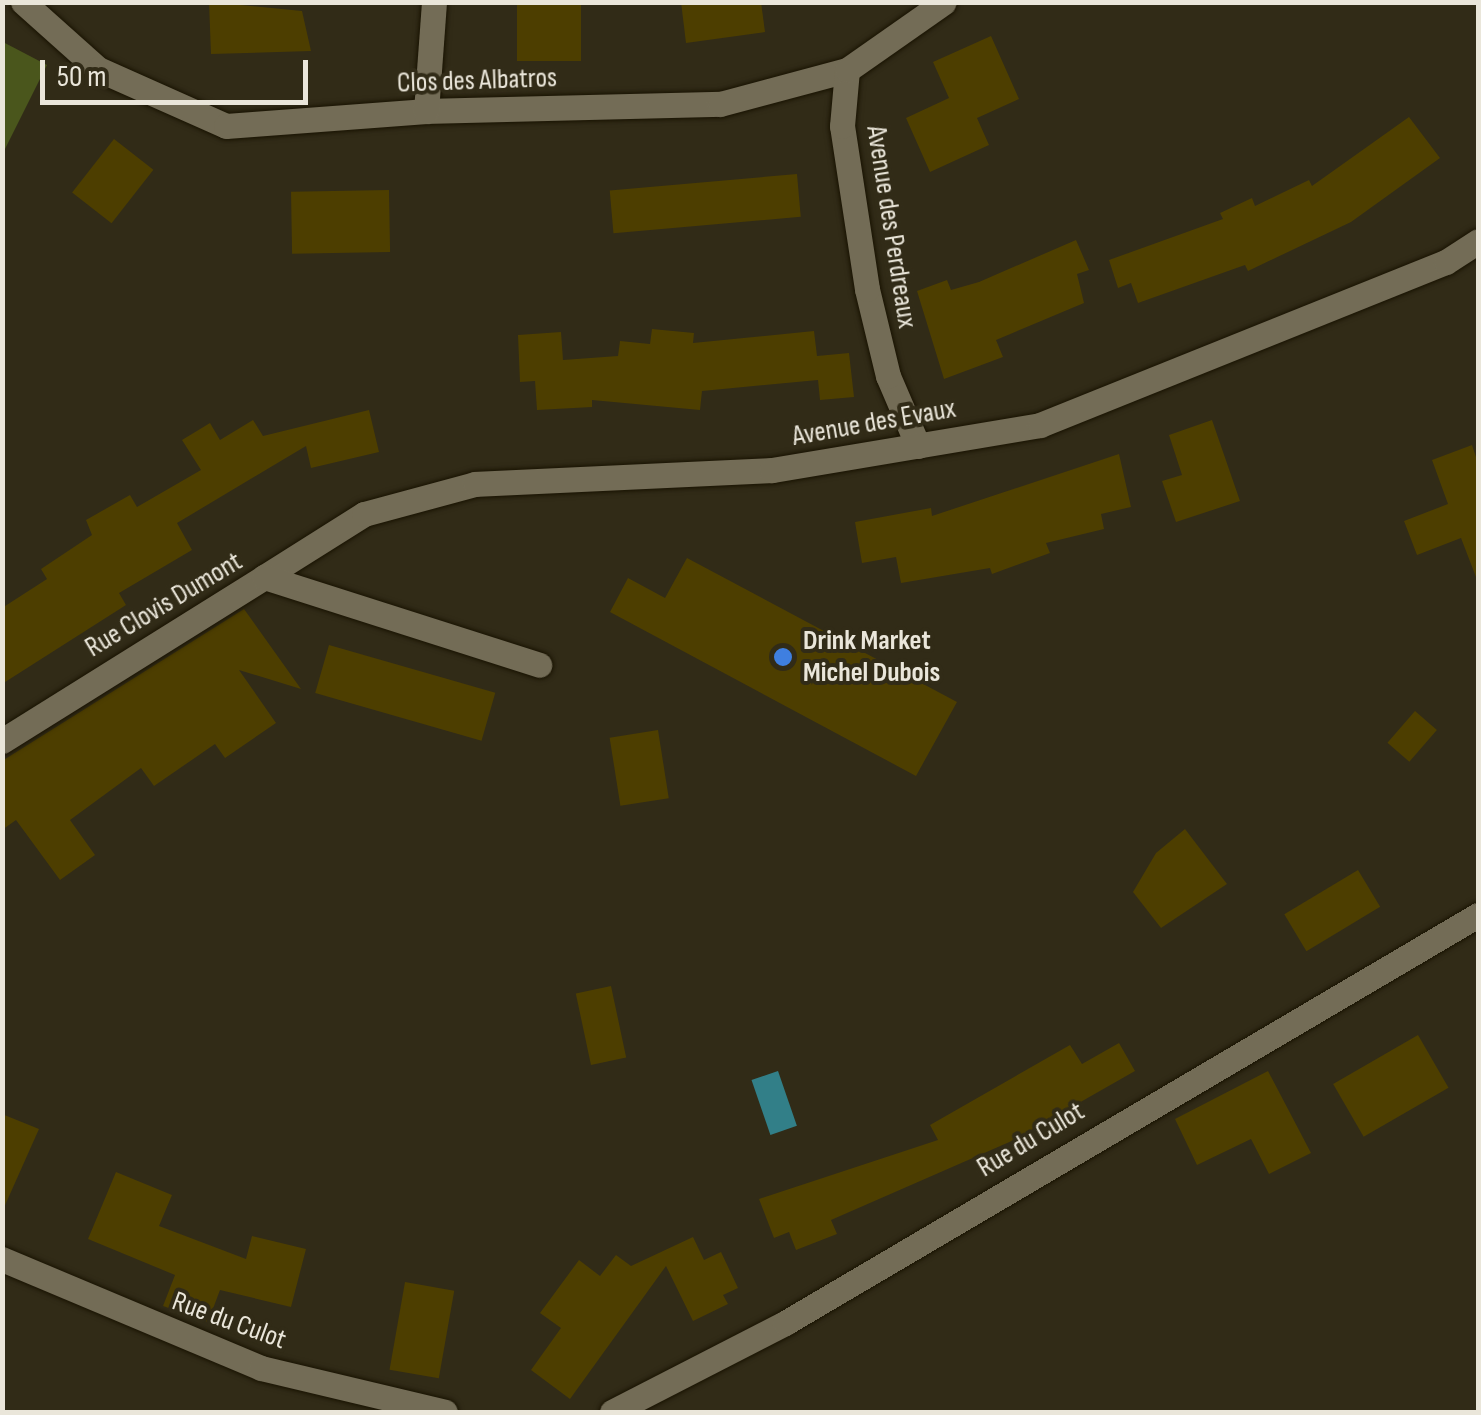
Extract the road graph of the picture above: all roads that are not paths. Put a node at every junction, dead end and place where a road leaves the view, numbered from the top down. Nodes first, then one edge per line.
1 (24, 2) edge
2 (434, 2) edge
3 (944, 2) edge
4 (846, 70) junction
5 (426, 111) junction
6 (1478, 240) edge
7 (918, 446) junction
8 (264, 577) junction
9 (539, 665) dead end
10 (2, 741) edge
11 (1478, 915) edge
12 (2, 1259) edge
13 (445, 1412) edge
14 (612, 1412) edge

1 - 5 street, Clos des Albatros
2 - 5 street
3 - 4 street
4 - 5 street, Clos des Albatros
4 - 7 street, Avenue des Perdreaux
6 - 7 street, Avenue des Evaux
7 - 8 street, Avenue des Evaux
8 - 9 street, Rue Clovis Dumont
8 - 10 street, Rue Clovis Dumont
11 - 14 street, Rue du Culot
12 - 13 street, Rue du Culot

